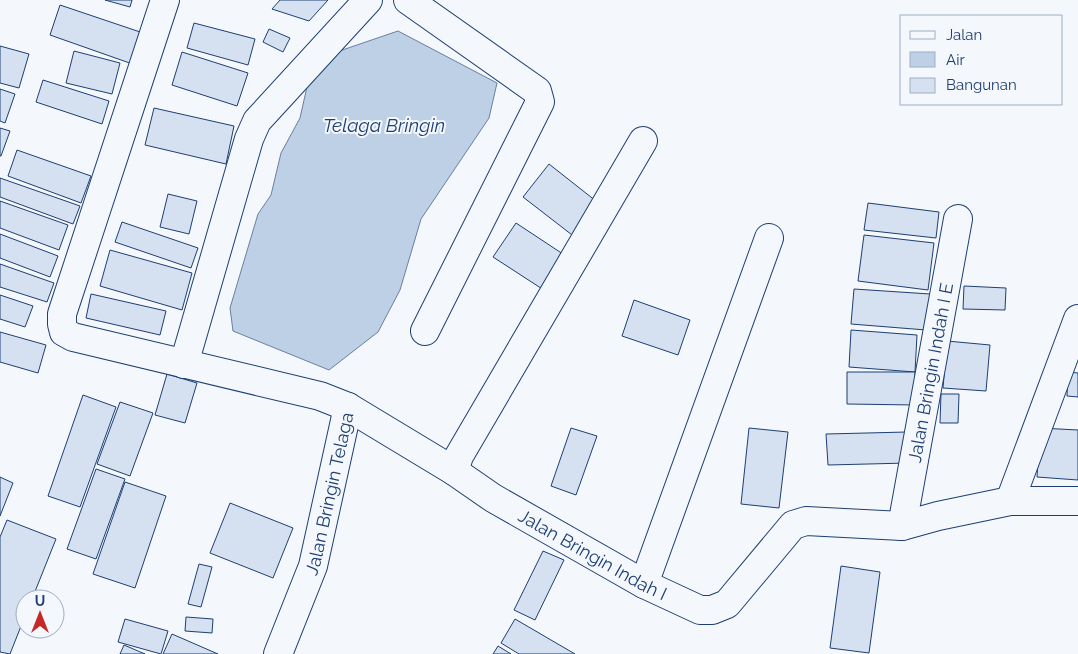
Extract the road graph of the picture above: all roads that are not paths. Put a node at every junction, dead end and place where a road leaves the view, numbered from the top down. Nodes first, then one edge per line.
1 (165, 0) edge
2 (368, 0) edge
3 (408, 0) edge
4 (643, 141) dead end
5 (958, 219) dead end
6 (769, 238) dead end
7 (1078, 320) edge
8 (426, 332) dead end
9 (184, 364) junction
10 (348, 407) junction
11 (454, 471) junction
12 (1010, 501) junction
13 (1078, 501) edge
14 (902, 526) junction
15 (644, 584) junction
16 (278, 654) edge

1 - 9 street, Jalan Bringin Telaga
2 - 9 street
3 - 8 street
4 - 11 street
5 - 14 street, Jalan Bringin Indah I E
6 - 15 street
7 - 12 street
9 - 10 street, Jalan Bringin Telaga
10 - 11 street, Jalan Bringin Indah I
10 - 16 street, Jalan Bringin Telaga
11 - 15 street, Jalan Bringin Indah I
12 - 13 street, Jalan Bringin Indah I
12 - 14 street, Jalan Bringin Indah I
14 - 15 street, Jalan Bringin Indah I

